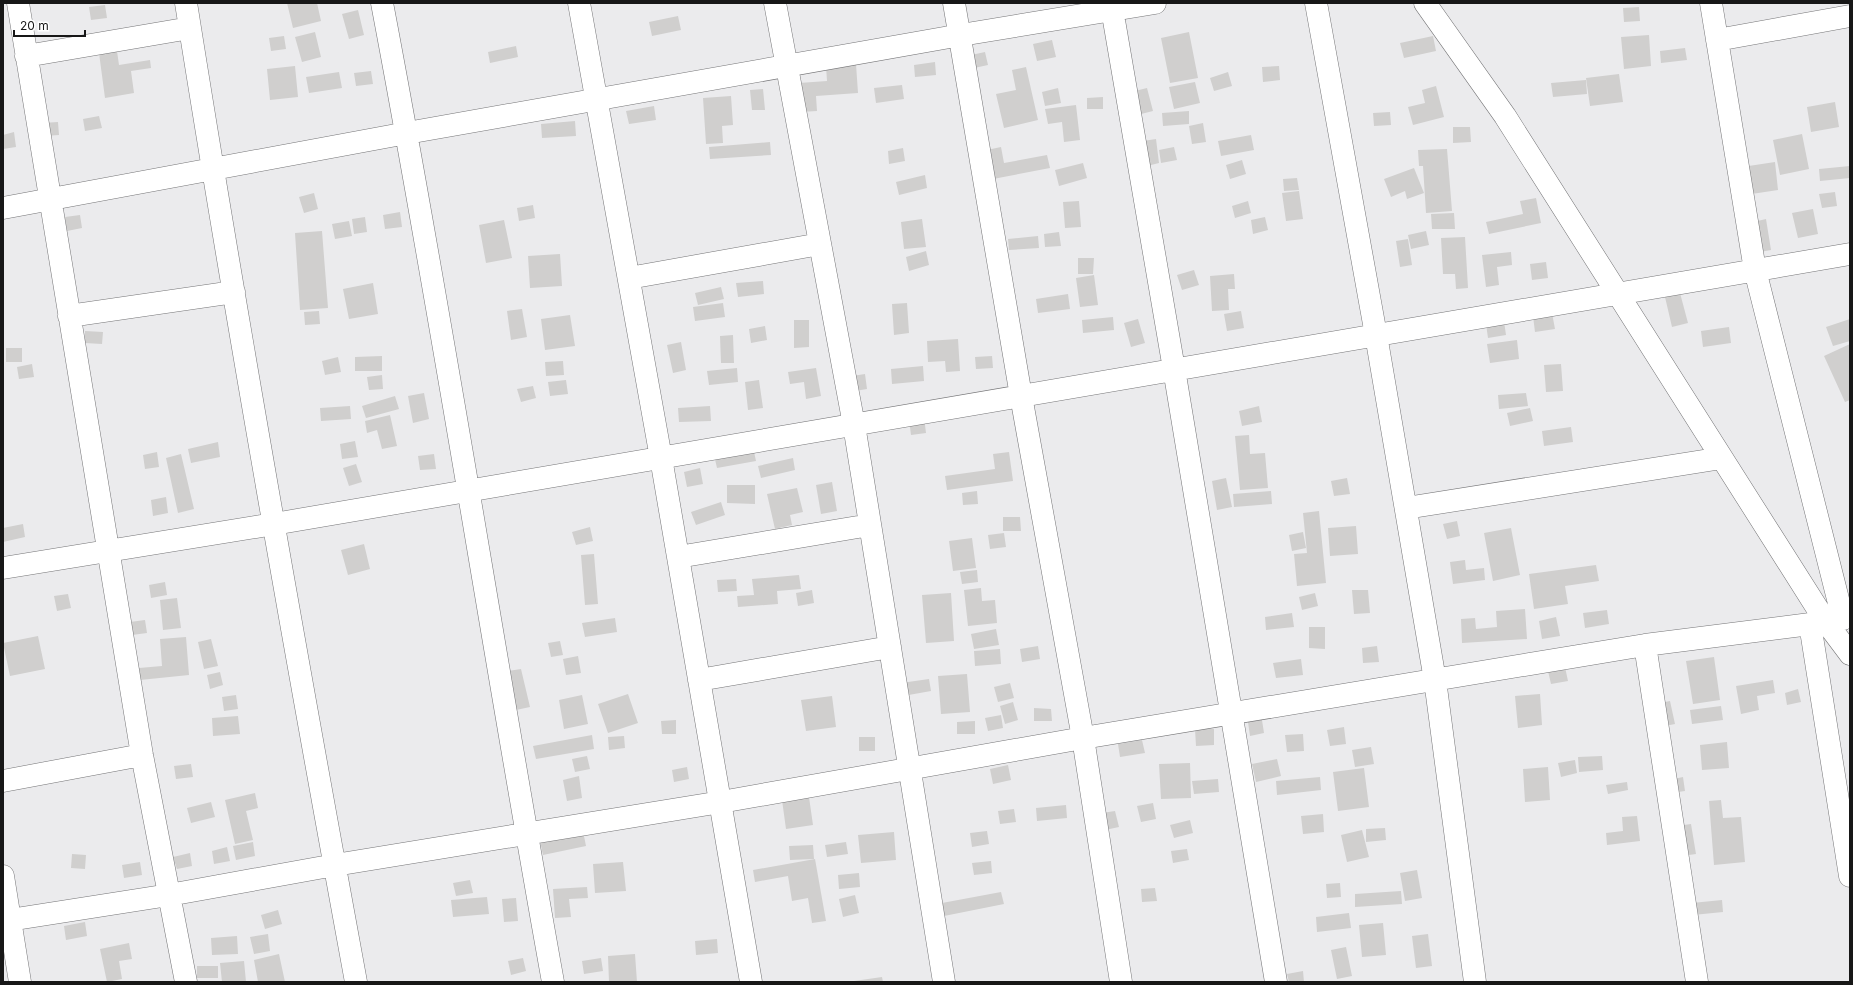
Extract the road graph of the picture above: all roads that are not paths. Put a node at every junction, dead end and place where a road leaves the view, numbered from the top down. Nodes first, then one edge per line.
1 (18, 3) edge
2 (186, 3) edge
3 (382, 3) edge
4 (579, 3) edge
5 (775, 3) edge
6 (954, 3) edge
7 (1155, 3) edge
8 (1316, 3) edge
9 (1425, 3) edge
10 (1711, 3) edge
11 (1111, 6) edge
12 (1850, 16) edge
13 (190, 28) junction
14 (961, 35) junction
15 (1717, 40) junction
16 (26, 56) junction
17 (786, 66) junction
18 (597, 100) junction
19 (407, 133) junction
20 (213, 169) junction
21 (50, 200) junction
22 (3, 208) edge
23 (820, 244) junction
24 (1850, 254) edge
25 (1754, 270) junction
26 (629, 278) junction
27 (234, 292) junction
28 (1618, 294) junction
29 (69, 316) junction
30 (1376, 335) junction
31 (1174, 369) junction
32 (1021, 396) junction
33 (854, 425) junction
34 (661, 458) junction
35 (1722, 458) junction
36 (469, 491) junction
37 (1406, 508) junction
38 (274, 524) junction
39 (870, 525) junction
40 (109, 551) junction
41 (678, 557) junction
42 (3, 568) edge
43 (1832, 621) edge
44 (1645, 645) junction
45 (890, 647) junction
46 (1850, 654) edge
47 (699, 680) junction
48 (1435, 680) junction
49 (1232, 714) junction
50 (1083, 738) junction
51 (142, 754) junction
52 (909, 768) junction
53 (3, 780) edge
54 (721, 802) junction
55 (526, 833) junction
56 (335, 865) junction
57 (3, 876) edge
58 (1850, 876) edge
59 (169, 895) junction
60 (6, 920) edge
61 (20, 982) edge
62 (186, 982) edge
63 (356, 982) edge
64 (553, 982) edge
65 (751, 982) edge
66 (944, 982) edge
67 (1121, 982) edge
68 (1276, 982) edge
69 (1475, 982) edge
70 (1697, 982) edge

1 - 16 street
2 - 13 street
3 - 19 street
4 - 18 street
5 - 17 street
6 - 14 street
7 - 11 street
8 - 30 street
9 - 28 street
10 - 15 street
11 - 14 street
11 - 31 street
12 - 15 street
13 - 16 street
13 - 20 street
14 - 17 street
14 - 32 street
15 - 25 street
16 - 21 street
17 - 18 street
17 - 23 street
18 - 19 street
18 - 26 street
19 - 20 street
19 - 36 street
20 - 21 street
20 - 27 street
21 - 22 street
21 - 29 street
23 - 26 street
23 - 33 street
24 - 25 street
25 - 28 street
25 - 43 street
26 - 34 street
27 - 29 street
27 - 38 street
28 - 30 street
28 - 35 street
29 - 40 street
30 - 31 street
30 - 37 street
31 - 32 street
31 - 49 street
32 - 33 street
32 - 50 street
33 - 34 street
33 - 39 street
34 - 36 street
34 - 41 street
35 - 37 street
35 - 43 street
36 - 38 street
36 - 55 street
37 - 48 street
38 - 40 street
38 - 56 street
39 - 41 street
39 - 45 street
40 - 42 street
40 - 51 street
41 - 47 street
43 - 44 street
43 - 46 street
43 - 58 street
44 - 48 street
44 - 70 street
45 - 47 street
45 - 52 street
47 - 54 street
48 - 49 street
48 - 69 street
49 - 50 street
49 - 68 street
50 - 52 street
50 - 67 street
51 - 53 street
51 - 59 street
52 - 54 street
52 - 66 street
54 - 55 street
54 - 65 street
55 - 56 street
55 - 64 street
56 - 59 street
56 - 63 street
57 - 60 street
59 - 60 street
59 - 62 street
60 - 61 street

